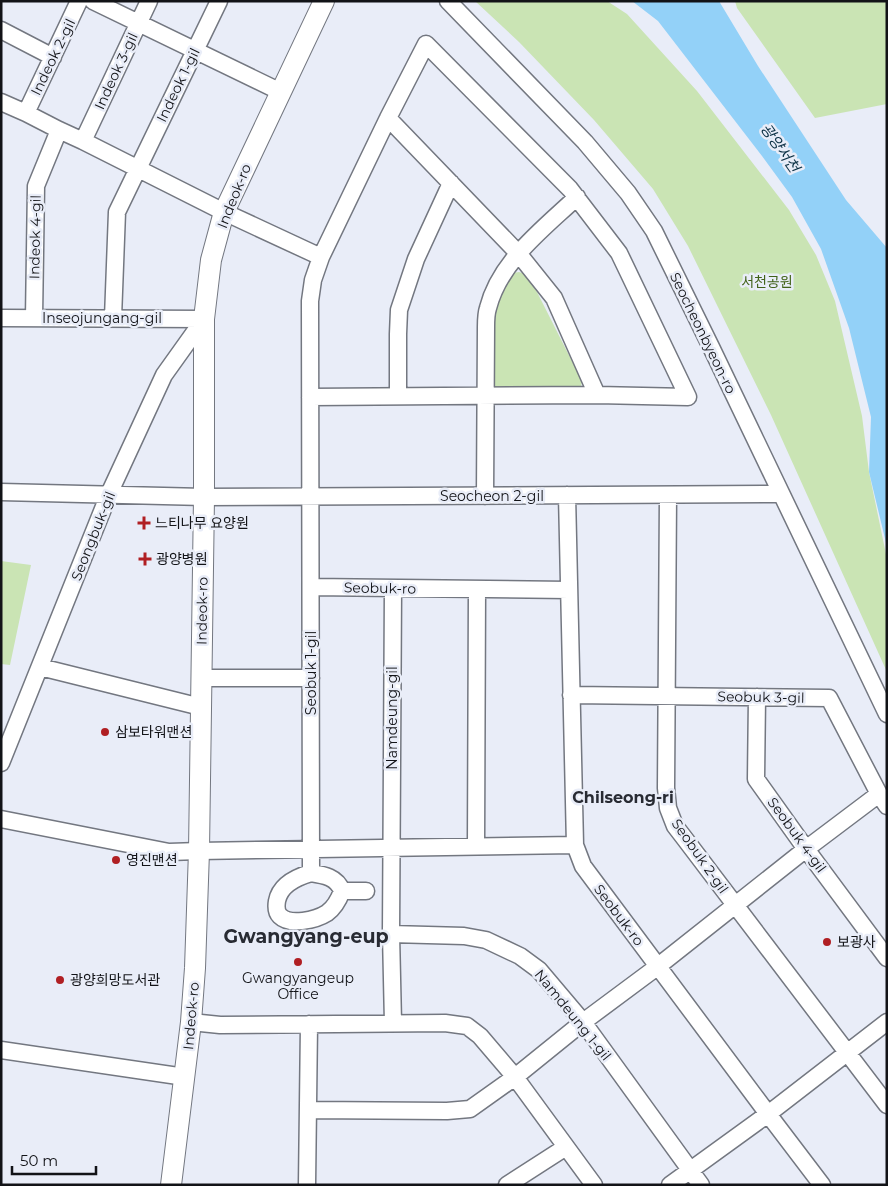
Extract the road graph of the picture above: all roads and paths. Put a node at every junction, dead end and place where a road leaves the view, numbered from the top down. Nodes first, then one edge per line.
1 (79, 1) edge
2 (93, 1) edge
3 (149, 1) edge
4 (219, 1) edge
5 (324, 1) edge
6 (448, 1) edge
7 (138, 24) junction
8 (1, 30) edge
9 (195, 50) junction
10 (53, 57) junction
11 (281, 92) junction
12 (1, 102) edge
13 (26, 113) junction
14 (388, 118) junction
15 (59, 130) junction
16 (83, 142) junction
17 (138, 169) junction
18 (451, 183) junction
19 (577, 197) junction
20 (224, 212) junction
21 (518, 253) junction
22 (321, 257) junction
23 (1, 318) edge
24 (34, 318) junction
25 (113, 318) junction
26 (204, 319) junction
27 (597, 395) junction
28 (398, 396) junction
29 (310, 397) junction
30 (485, 397) junction
31 (1, 492) edge
32 (109, 494) junction
33 (781, 494) junction
34 (567, 495) junction
35 (668, 495) junction
36 (310, 496) junction
37 (485, 496) junction
38 (204, 497) junction
39 (311, 587) junction
40 (393, 588) junction
41 (477, 589) junction
42 (569, 590) junction
43 (40, 667) junction
44 (201, 678) junction
45 (311, 678) junction
46 (571, 696) junction
47 (667, 697) junction
48 (757, 697) junction
49 (201, 707) junction
50 (887, 714) edge
51 (1, 763) edge
52 (883, 800) edge
53 (1, 819) edge
54 (574, 845) junction
55 (476, 846) junction
56 (392, 848) junction
57 (311, 850) junction
58 (806, 850) junction
59 (198, 851) junction
60 (311, 873) junction
61 (342, 891) junction
62 (366, 891) dead end
63 (735, 905) junction
64 (391, 934) junction
65 (887, 958) edge
66 (657, 967) junction
67 (191, 1022) junction
68 (583, 1022) junction
69 (887, 1022) edge
70 (309, 1024) junction
71 (393, 1024) junction
72 (1, 1050) edge
73 (847, 1053) junction
74 (185, 1077) junction
75 (515, 1077) junction
76 (887, 1105) edge
77 (308, 1110) junction
78 (768, 1114) junction
79 (566, 1147) junction
80 (690, 1169) junction
81 (171, 1185) edge
82 (307, 1185) edge
83 (507, 1185) edge
84 (594, 1185) edge
85 (670, 1185) edge
86 (701, 1185) edge
87 (822, 1185) edge

1 - 10 street, Indeok 2-gil
2 - 7 street
3 - 7 street, Indeok 3-gil
4 - 9 street, Indeok 1-gil
5 - 11 main road, Indeok-ro
6 - 33 street, Seocheonbyeon-ro
7 - 9 street
7 - 16 street, Indeok 3-gil
8 - 10 street
9 - 11 street
9 - 17 street, Indeok 1-gil
10 - 13 street, Indeok 2-gil
11 - 20 main road, Indeok-ro
12 - 13 street
13 - 15 street
14 - 18 street
14 - 19 street, Seobuk 1-gil
14 - 22 street, Seobuk 1-gil
15 - 16 street
15 - 24 street, Indeok 4-gil
16 - 17 street
17 - 20 street
17 - 25 street
18 - 21 street
18 - 28 street
19 - 21 street
19 - 27 street
20 - 22 street
20 - 26 main road, Indeok-ro
21 - 27 street
21 - 30 street
22 - 29 street, Seobuk 1-gil
23 - 24 street, Inseojungang-gil
24 - 25 street, Inseojungang-gil
25 - 26 street, Inseojungang-gil
26 - 32 street, Seongbuk-gil
26 - 38 main road, Indeok-ro
27 - 30 street
28 - 29 street
28 - 30 street
29 - 36 street, Seobuk 1-gil
30 - 37 street
31 - 32 street, Seocheon 2-gil
32 - 38 street, Seocheon 2-gil
32 - 43 street, Seongbuk-gil
33 - 35 street, Seocheon 2-gil
33 - 50 street, Seocheonbyeon-ro
34 - 35 street, Seocheon 2-gil
34 - 37 street, Seocheon 2-gil
34 - 42 street, Seobuk-ro
35 - 47 street, Seobuk 2-gil
36 - 37 street, Seocheon 2-gil
36 - 38 street, Seocheon 2-gil
36 - 39 street, Seobuk 1-gil
38 - 44 main road, Indeok-ro
39 - 40 street, Seobuk-ro
39 - 45 street, Seobuk 1-gil
40 - 41 street, Seobuk-ro
40 - 56 street, Namdeung-gil
41 - 42 street, Seobuk-ro
41 - 55 street
42 - 46 street, Seobuk-ro
43 - 49 street
43 - 51 street, Seongbuk-gil
44 - 45 street
44 - 49 main road, Indeok-ro
45 - 57 street, Seobuk 1-gil
46 - 47 street, Seobuk 3-gil
46 - 54 street, Seobuk-ro
47 - 48 street, Seobuk 3-gil
47 - 63 street, Seobuk 2-gil
48 - 52 street, Seobuk 3-gil
48 - 58 street, Seobuk 4-gil
49 - 59 main road, Indeok-ro
52 - 58 street
53 - 59 street
54 - 55 street
54 - 66 street, Seobuk-ro
55 - 56 street
56 - 57 street
56 - 64 street, Namdeung-gil
57 - 59 street
57 - 60 street, Seobuk 1-gil
58 - 63 street
58 - 65 street, Seobuk 4-gil
59 - 67 main road, Indeok-ro
60 - 61 street
60 - 61 street
61 - 62 street
63 - 66 street
63 - 73 street, Seobuk 2-gil
64 - 68 street, Namdeung 1-gil
64 - 71 street, Namdeung-gil
66 - 68 street
66 - 78 street, Seobuk-ro
67 - 70 street
67 - 74 main road, Indeok-ro
68 - 75 street
68 - 80 street, Namdeung 1-gil
69 - 73 street
70 - 71 street
70 - 77 street
71 - 75 street
72 - 74 street
73 - 76 street, Seobuk 2-gil
73 - 78 street
74 - 81 main road, Indeok-ro
75 - 77 street
75 - 79 street
77 - 82 street
78 - 80 street
78 - 87 street, Seobuk-ro
79 - 83 street
79 - 84 street
80 - 85 street
80 - 86 street, Namdeung 1-gil

